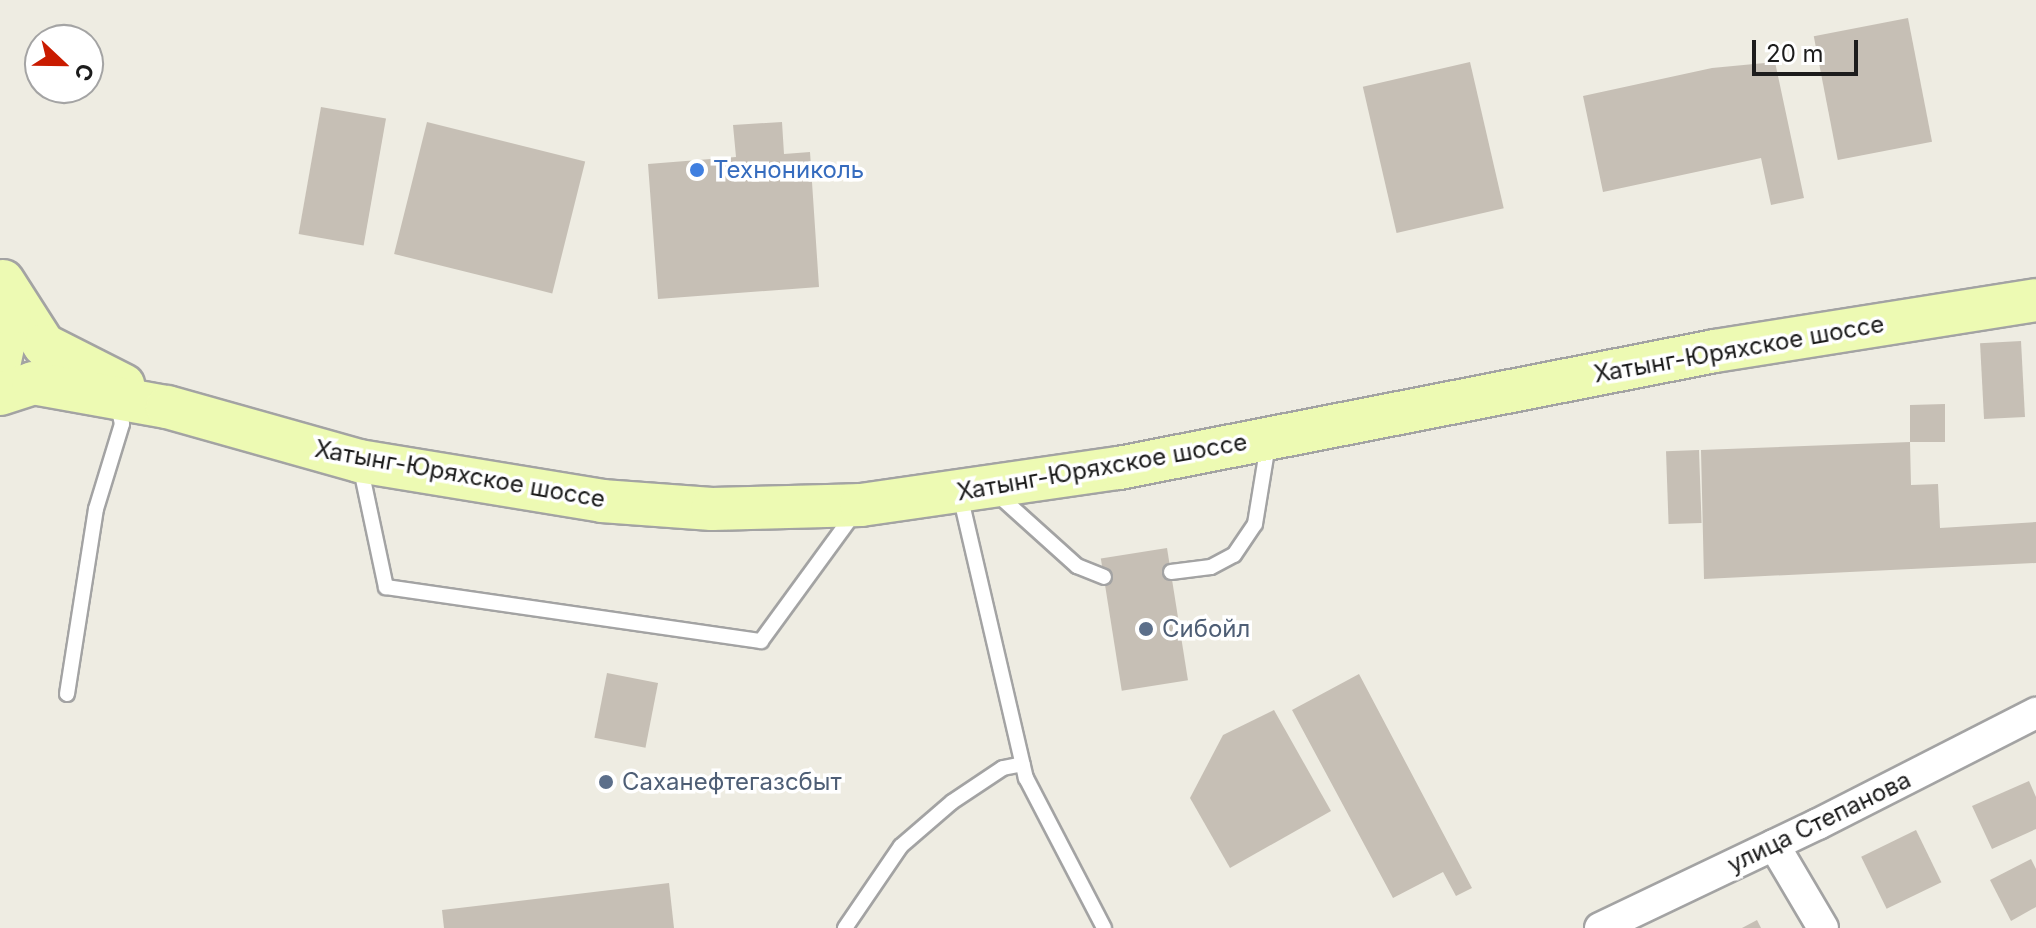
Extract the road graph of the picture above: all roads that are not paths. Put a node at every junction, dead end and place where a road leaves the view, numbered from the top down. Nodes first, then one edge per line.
1 (1, 279) edge
2 (2036, 300) edge
3 (0, 361) edge
4 (0, 394) edge
5 (116, 397) junction
6 (167, 407) junction
7 (1269, 437) junction
8 (359, 461) junction
9 (975, 491) junction
10 (861, 505) junction
11 (1171, 572) dead end
12 (1104, 577) dead end
13 (67, 694) dead end
14 (2036, 713) edge
15 (1023, 764) junction
16 (1774, 845) junction
17 (845, 928) edge
18 (1104, 928) edge
19 (1600, 928) edge
20 (1823, 928) edge

1 - 3 main road
1 - 6 main road, Хатынг-Юряхское шоссе
2 - 7 main road, Хатынг-Юряхское шоссе
4 - 5 main road, Хатынг-Юряхское шоссе
5 - 6 main road, Хатынг-Юряхское шоссе
5 - 13 lane
6 - 8 main road, Хатынг-Юряхское шоссе
7 - 9 main road, Хатынг-Юряхское шоссе
7 - 11 lane
8 - 10 main road, Хатынг-Юряхское шоссе
8 - 10 lane
9 - 10 main road, Хатынг-Юряхское шоссе
9 - 12 lane
9 - 15 lane
14 - 16 street, улица Степанова
15 - 17 lane
15 - 18 lane
16 - 19 street, улица Степанова
16 - 20 street

